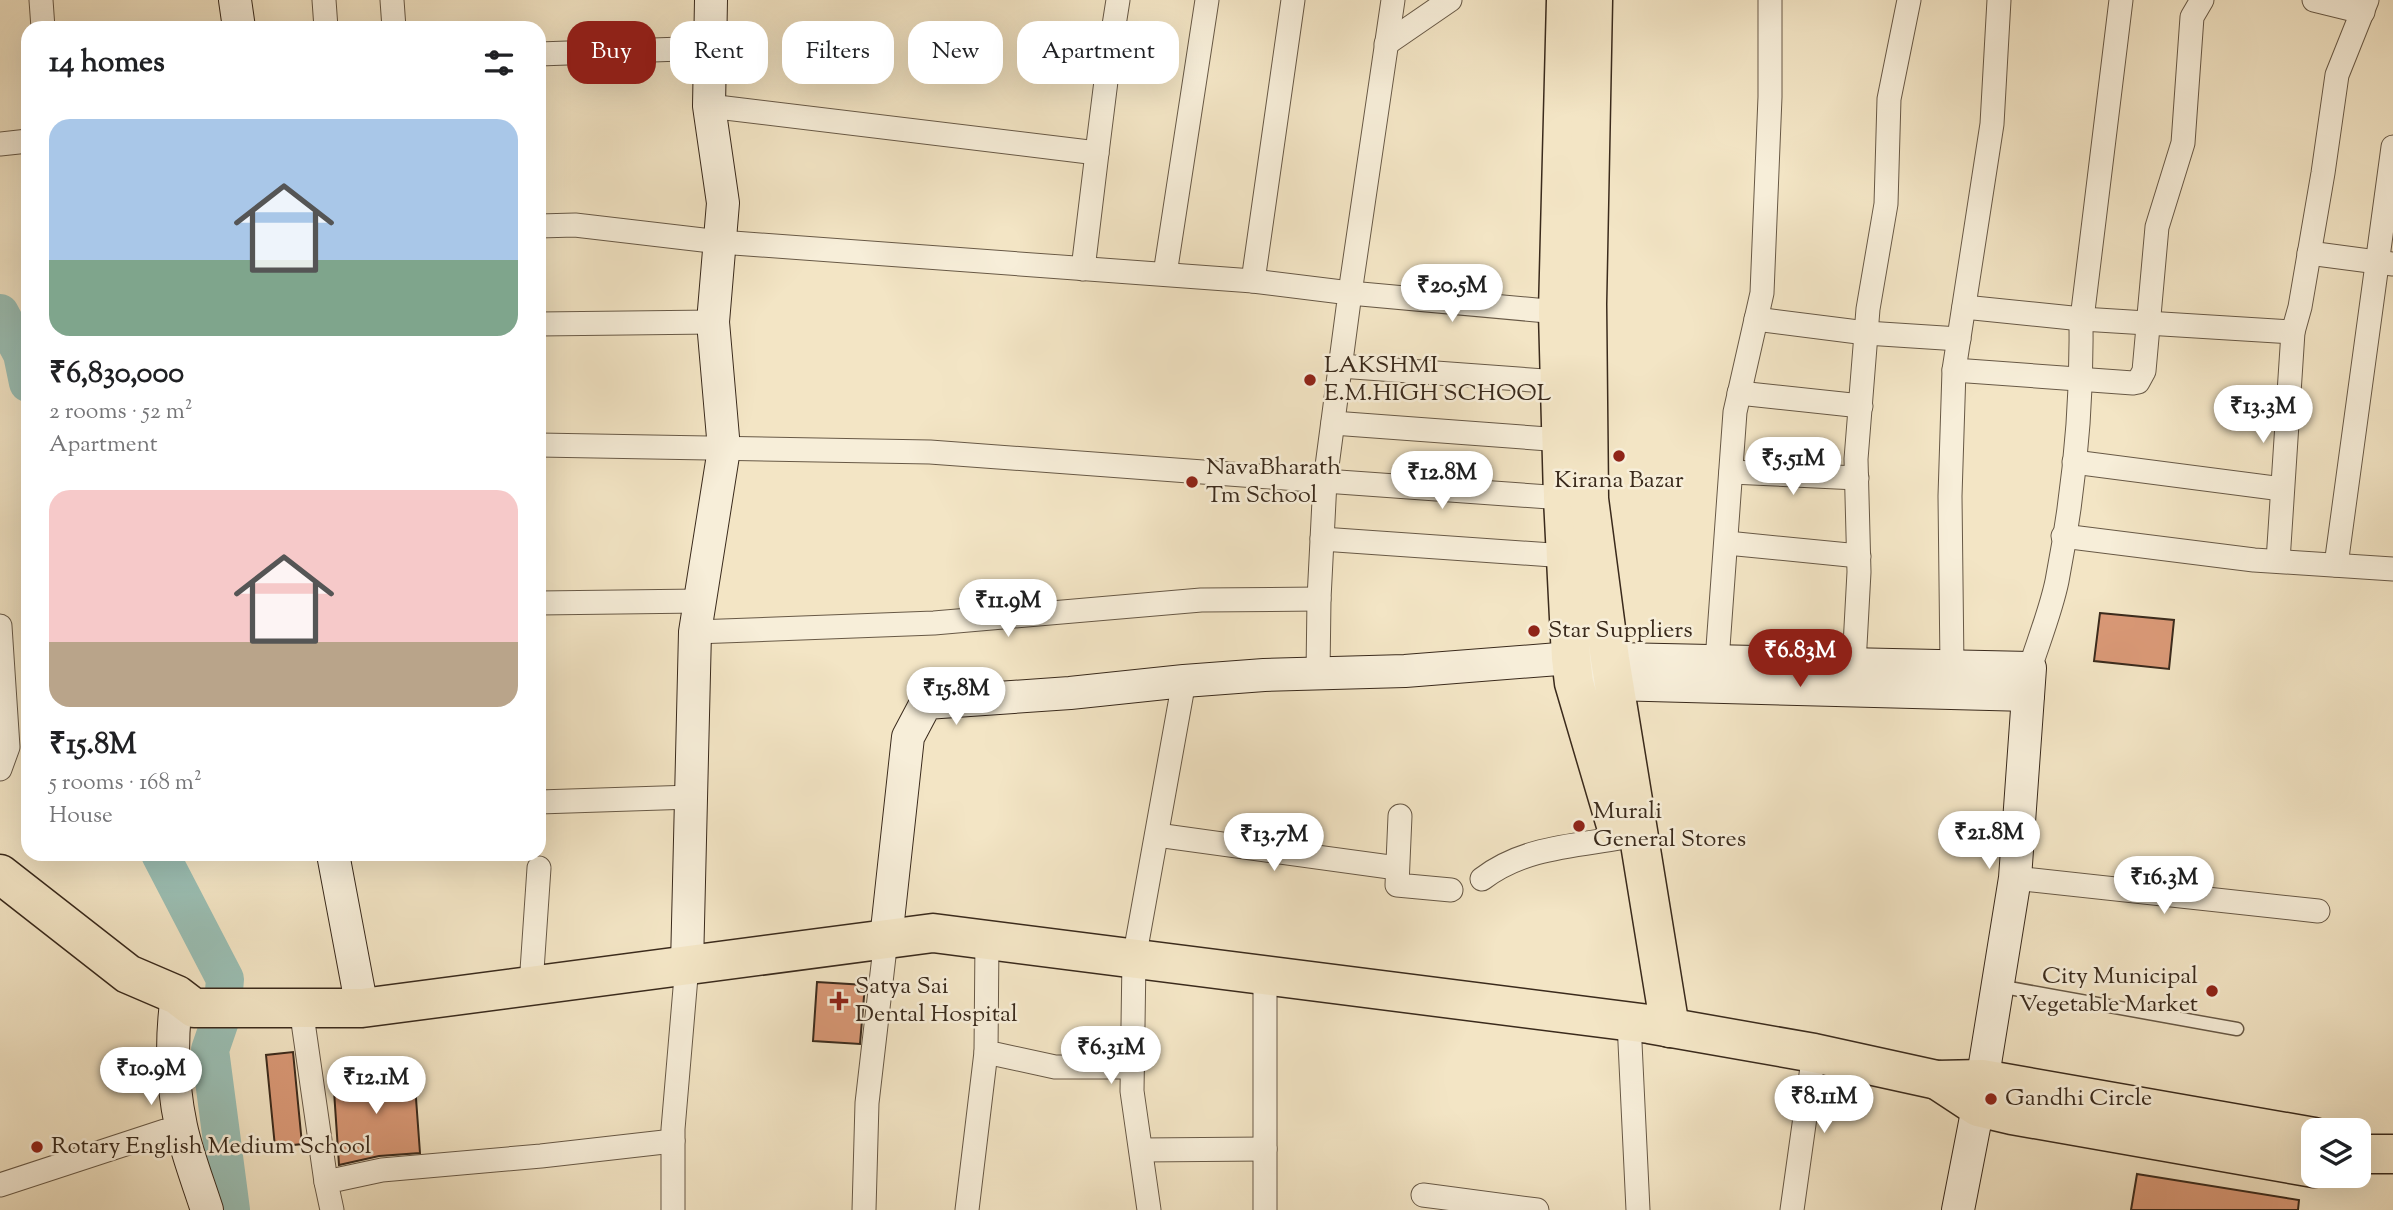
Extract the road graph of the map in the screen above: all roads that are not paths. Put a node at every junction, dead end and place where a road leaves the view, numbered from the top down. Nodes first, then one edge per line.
1 (41, 0) edge
2 (234, 0) edge
3 (324, 0) edge
4 (392, 0) edge
5 (710, 0) edge
6 (1118, 0) edge
7 (1207, 0) edge
8 (1293, 0) edge
9 (1393, 0) edge
10 (1450, 0) edge
11 (1566, 0) edge
12 (1593, 0) edge
13 (1770, 0) edge
14 (1909, 0) edge
15 (1999, 0) edge
16 (2121, 0) edge
17 (2202, 0) edge
18 (2314, 0) edge
19 (2365, 6) edge
20 (42, 21) edge
21 (238, 21) edge
22 (326, 21) edge
23 (394, 21) edge
24 (710, 21) edge
25 (1386, 44) junction
26 (670, 49) edge
27 (546, 54) edge
28 (709, 84) edge
29 (709, 106) junction
30 (21, 142) edge
31 (0, 144) edge
32 (2393, 148) edge
33 (1097, 153) junction
34 (546, 226) edge
35 (720, 242) junction
36 (2309, 253) junction
37 (2384, 263) edge
38 (1083, 269) junction
39 (1165, 274) junction
40 (1252, 281) junction
41 (1350, 293) junction
42 (1964, 307) junction
43 (1558, 312) junction
44 (1756, 319) junction
45 (2082, 319) junction
46 (713, 322) junction
47 (2149, 323) junction
48 (546, 324) edge
49 (2293, 332) junction
50 (1866, 333) junction
51 (1959, 339) junction
52 (1340, 366) junction
53 (1954, 370) junction
54 (2082, 380) junction
55 (1559, 382) junction
56 (1740, 393) junction
57 (1861, 405) junction
58 (1333, 423) junction
59 (1562, 440) junction
60 (546, 445) edge
61 (724, 449) junction
62 (2074, 462) junction
63 (1731, 472) junction
64 (1857, 478) junction
65 (1325, 481) junction
66 (2282, 489) junction
67 (1563, 498) junction
68 (2063, 536) junction
69 (1322, 539) junction
70 (1727, 543) junction
71 (1566, 556) junction
72 (1858, 556) junction
73 (2278, 561) junction
74 (2336, 565) junction
75 (2393, 569) edge
76 (1319, 599) junction
77 (700, 601) junction
78 (546, 603) edge
79 (0, 626) edge
80 (695, 632) junction
81 (1717, 661) junction
82 (1854, 664) junction
83 (1952, 666) junction
84 (1573, 671) junction
85 (1612, 671) junction
86 (1318, 673) junction
87 (1184, 681) junction
88 (2029, 682) junction
89 (0, 769) edge
90 (692, 797) junction
91 (546, 802) edge
92 (1400, 816) dead end
93 (1157, 835) junction
94 (1620, 838) junction
95 (334, 861) edge
96 (538, 868) dead end
97 (1397, 868) junction
98 (0, 874) edge
99 (2015, 878) junction
100 (1482, 879) dead end
101 (1451, 890) dead end
102 (0, 902) edge
103 (2318, 911) dead end
104 (886, 939) junction
105 (987, 940) junction
106 (1134, 959) junction
107 (687, 965) junction
108 (1265, 975) junction
109 (531, 985) junction
110 (1998, 986) junction
111 (183, 1008) junction
112 (301, 1008) junction
113 (362, 1008) junction
114 (1649, 1025) junction
115 (2237, 1029) dead end
116 (986, 1052) junction
117 (1814, 1053) junction
118 (1133, 1067) junction
119 (1980, 1093) junction
120 (165, 1131) junction
121 (2301, 1135) edge
122 (673, 1141) junction
123 (1265, 1149) junction
124 (1141, 1150) junction
125 (2301, 1166) edge
126 (326, 1182) junction
127 (0, 1185) edge
128 (1423, 1195) dead end
129 (187, 1210) edge
130 (207, 1210) edge
131 (332, 1210) edge
132 (673, 1210) edge
133 (864, 1210) edge
134 (967, 1210) edge
135 (1149, 1210) edge
136 (1265, 1210) edge
137 (1538, 1210) edge
138 (1638, 1210) edge
139 (1792, 1210) edge
140 (1958, 1210) edge

1 - 20 street
2 - 21 street
3 - 22 street
4 - 23 street
5 - 24 street
6 - 33 street
7 - 39 street
8 - 40 street
9 - 25 street
10 - 25 street
11 - 43 highway
12 - 85 highway
13 - 44 street
14 - 50 street
15 - 42 street
16 - 45 street
17 - 47 street
18 - 19 street
19 - 36 street
25 - 41 street
26 - 27 street
28 - 29 street
29 - 33 street
29 - 35 street
30 - 31 street
32 - 37 street
33 - 38 street
34 - 35 street
35 - 38 street
35 - 46 street
36 - 37 street
36 - 49 street
37 - 74 street
38 - 39 street
39 - 40 street
40 - 41 street
41 - 43 street
41 - 52 street
42 - 45 street
42 - 51 street
43 - 55 highway
44 - 50 street
44 - 56 street
45 - 47 street
45 - 54 street
46 - 48 street
46 - 61 street
47 - 49 street
47 - 54 street
49 - 66 street
50 - 51 street
50 - 57 street
51 - 53 street
52 - 55 street
52 - 58 street
53 - 54 street
53 - 83 street
54 - 62 street
55 - 59 highway
56 - 57 street
56 - 63 street
57 - 64 street
58 - 59 street
58 - 65 street
59 - 67 highway
60 - 61 street
61 - 65 street
61 - 77 street
62 - 66 street
62 - 68 street
63 - 64 street
63 - 70 street
64 - 72 street
65 - 67 street
65 - 69 street
66 - 73 street
67 - 71 highway
68 - 73 street
68 - 88 street
69 - 71 street
69 - 76 street
70 - 72 street
70 - 81 street
71 - 84 highway
72 - 82 street
73 - 74 street
74 - 75 street
76 - 80 street
76 - 86 street
77 - 78 street
77 - 80 street
79 - 89 street
80 - 90 street
81 - 82 street
81 - 85 street
82 - 83 street
83 - 88 street
84 - 85 street
84 - 86 street
84 - 94 highway
85 - 88 street
85 - 114 highway
86 - 87 street
87 - 93 street
87 - 104 street
88 - 99 street
90 - 91 street
90 - 107 street
92 - 97 street
93 - 97 street
93 - 106 street
94 - 100 street
94 - 114 highway
95 - 113 street
96 - 109 street
97 - 101 street
98 - 111 highway
99 - 103 street
99 - 110 street
102 - 111 highway
104 - 105 highway
104 - 107 highway
104 - 133 street
105 - 106 highway
105 - 116 street
106 - 108 highway
106 - 118 street
107 - 109 highway
107 - 122 street
108 - 114 highway
108 - 123 street
109 - 113 highway
110 - 115 lane
110 - 119 street
111 - 112 highway
111 - 120 street
111 - 130 street
112 - 113 highway
112 - 126 street
114 - 117 highway
114 - 138 street
116 - 118 street
116 - 134 street
117 - 119 highway
117 - 139 street
118 - 124 street
119 - 121 highway
119 - 125 highway
119 - 140 street
120 - 127 street
120 - 129 street
122 - 126 street
122 - 132 street
123 - 124 street
123 - 136 street
124 - 135 street
126 - 131 street
128 - 137 street

